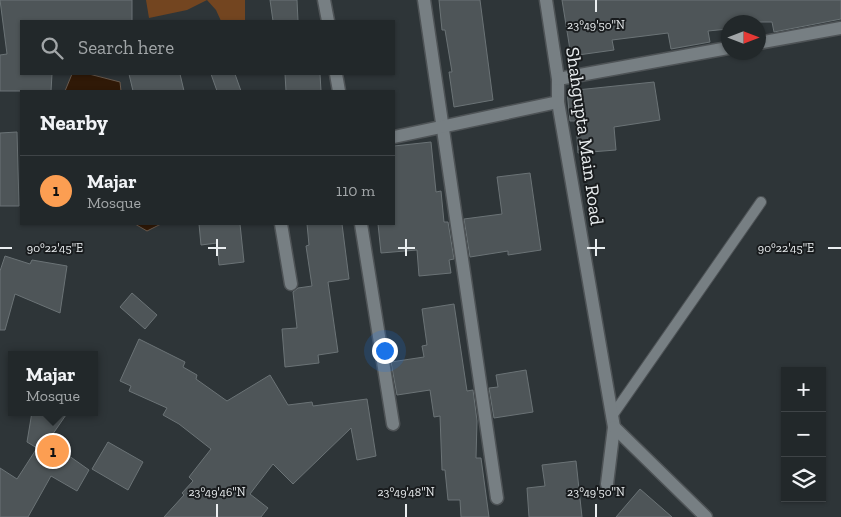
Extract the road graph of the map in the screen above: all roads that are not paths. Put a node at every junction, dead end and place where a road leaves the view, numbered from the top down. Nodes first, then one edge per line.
1 (324, 0) edge
2 (424, 0) edge
3 (546, 0) edge
4 (328, 20) edge
5 (841, 28) edge
6 (766, 42) edge
7 (721, 49) edge
8 (336, 75) edge
9 (558, 79) junction
10 (339, 90) edge
11 (558, 102) junction
12 (444, 127) junction
13 (395, 137) edge
14 (761, 202) dead end
15 (280, 225) edge
16 (360, 225) edge
17 (290, 284) dead end
18 (613, 421) junction
19 (393, 424) dead end
20 (607, 484) dead end
21 (497, 498) dead end
22 (706, 517) edge

1 - 4 street
2 - 12 street
3 - 9 street, Shahgupta Main Road
5 - 6 street
7 - 9 street
8 - 10 street
9 - 11 street, Shahgupta Main Road
11 - 12 street
11 - 18 street, Shahgupta Main Road
12 - 13 street
12 - 21 street
14 - 18 lane
15 - 17 street
16 - 19 street
18 - 20 street, Shahgupta Main Road
18 - 22 street

